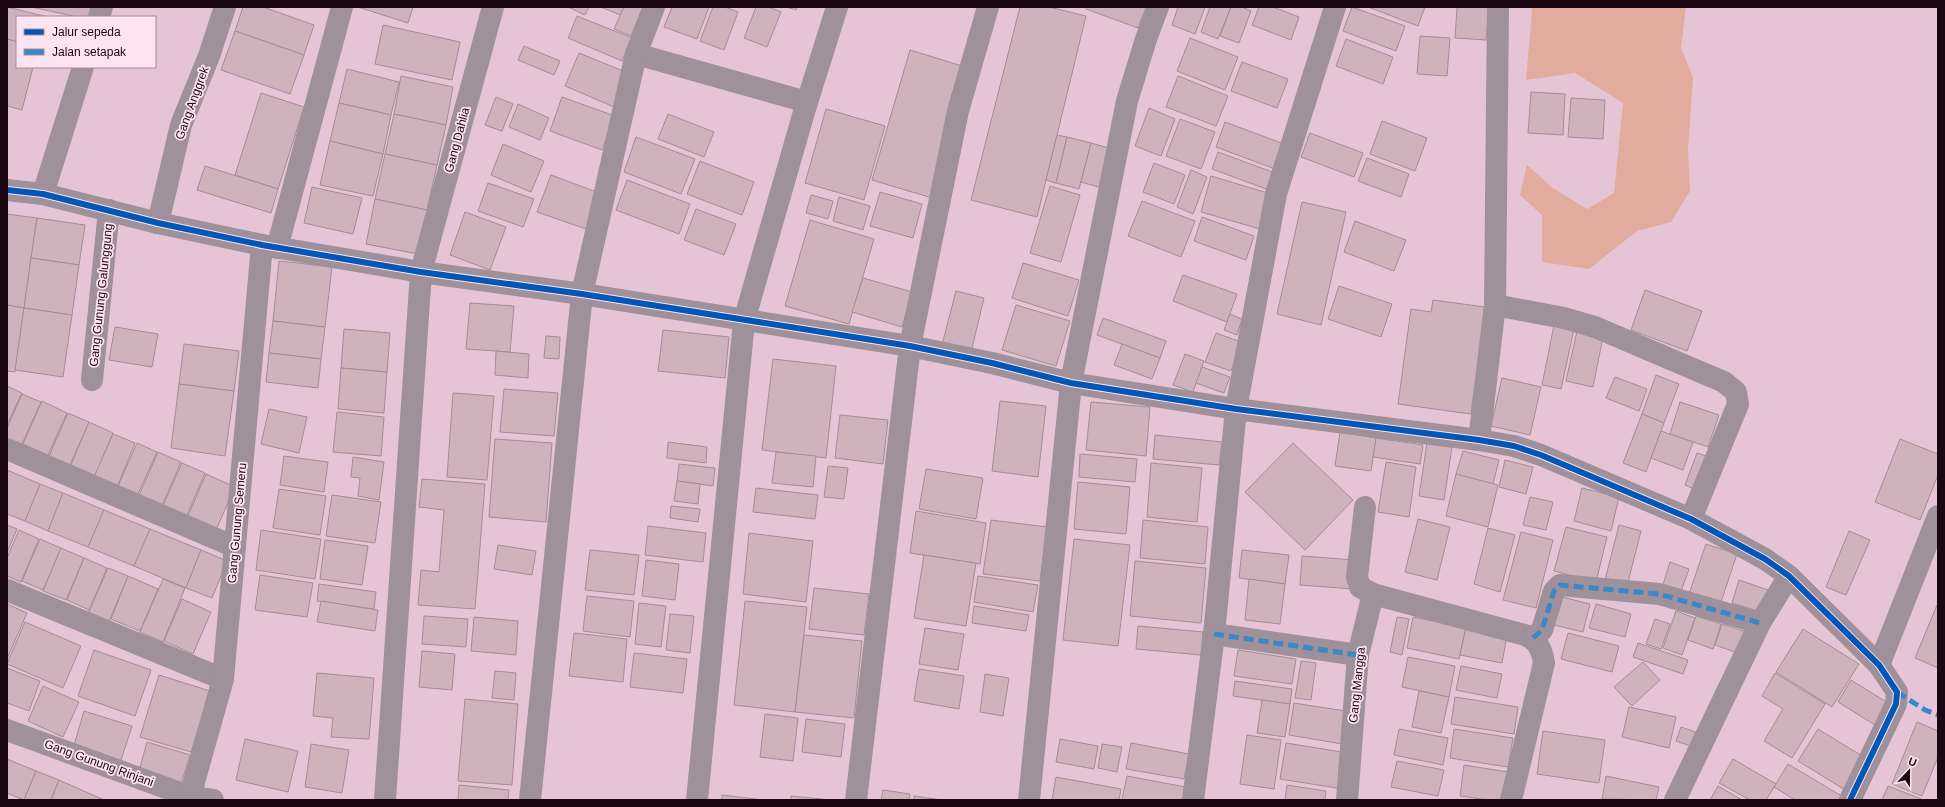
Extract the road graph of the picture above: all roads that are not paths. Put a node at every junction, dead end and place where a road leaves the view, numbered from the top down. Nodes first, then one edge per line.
1 (225, 7) edge
2 (342, 7) edge
3 (493, 7) edge
4 (654, 7) edge
5 (838, 7) edge
6 (988, 7) edge
7 (1158, 7) edge
8 (1335, 7) edge
9 (1498, 7) edge
10 (636, 54) junction
11 (83, 68) edge
12 (807, 102) junction
13 (7, 190) edge
14 (43, 194) junction
15 (109, 210) junction
16 (158, 223) junction
17 (270, 246) junction
18 (422, 272) junction
19 (582, 294) junction
20 (1495, 305) junction
21 (744, 321) junction
22 (910, 346) junction
23 (92, 380) dead end
24 (1071, 383) junction
25 (1236, 408) junction
26 (1479, 440) junction
27 (7, 449) edge
28 (1365, 507) dead end
29 (1938, 516) edge
30 (1691, 519) junction
31 (234, 547) junction
32 (1789, 576) junction
33 (7, 590) edge
34 (1373, 594) junction
35 (1760, 623) junction
36 (1214, 634) junction
37 (1533, 638) junction
38 (1358, 655) junction
39 (1879, 665) junction
40 (223, 679) junction
41 (7, 730) edge
42 (190, 798) edge
43 (213, 800) edge
44 (385, 800) edge
45 (530, 800) edge
46 (697, 800) edge
47 (856, 800) edge
48 (1029, 800) edge
49 (1194, 800) edge
50 (1347, 800) edge
51 (1511, 800) edge
52 (1675, 800) edge
53 (1850, 800) edge

1 - 16 street, Gang Anggrek
2 - 17 street, Gang Gunung Semeru
3 - 18 street, Gang Dahlia
4 - 10 street
5 - 12 street
6 - 22 street
7 - 24 street
8 - 25 street
9 - 20 street
10 - 12 street
10 - 19 street
11 - 14 street
12 - 21 street
13 - 14 street
14 - 15 street
15 - 16 street
15 - 23 street, Gang Gunung Galunggung
16 - 17 street
17 - 18 street
17 - 31 street, Gang Gunung Semeru
18 - 19 street
18 - 44 street, Gang Dahlia
19 - 21 street
19 - 45 street
20 - 26 street
20 - 30 street
21 - 22 street
21 - 46 street
22 - 24 street
22 - 47 street
24 - 25 street
24 - 48 street
25 - 26 street
25 - 36 street
26 - 30 street
27 - 31 street
28 - 34 street
29 - 39 street
30 - 32 street
31 - 40 street, Gang Gunung Semeru
32 - 35 street
32 - 39 street
33 - 40 street
34 - 37 street
34 - 38 street, Gang Mangga
35 - 37 street
35 - 52 street
36 - 38 street
36 - 49 street
37 - 51 street
38 - 50 street, Gang Mangga
39 - 53 street
40 - 42 street, Gang Gunung Semeru
41 - 42 street, Gang Gunung Rinjani
42 - 43 street, Gang Gunung Rinjani

